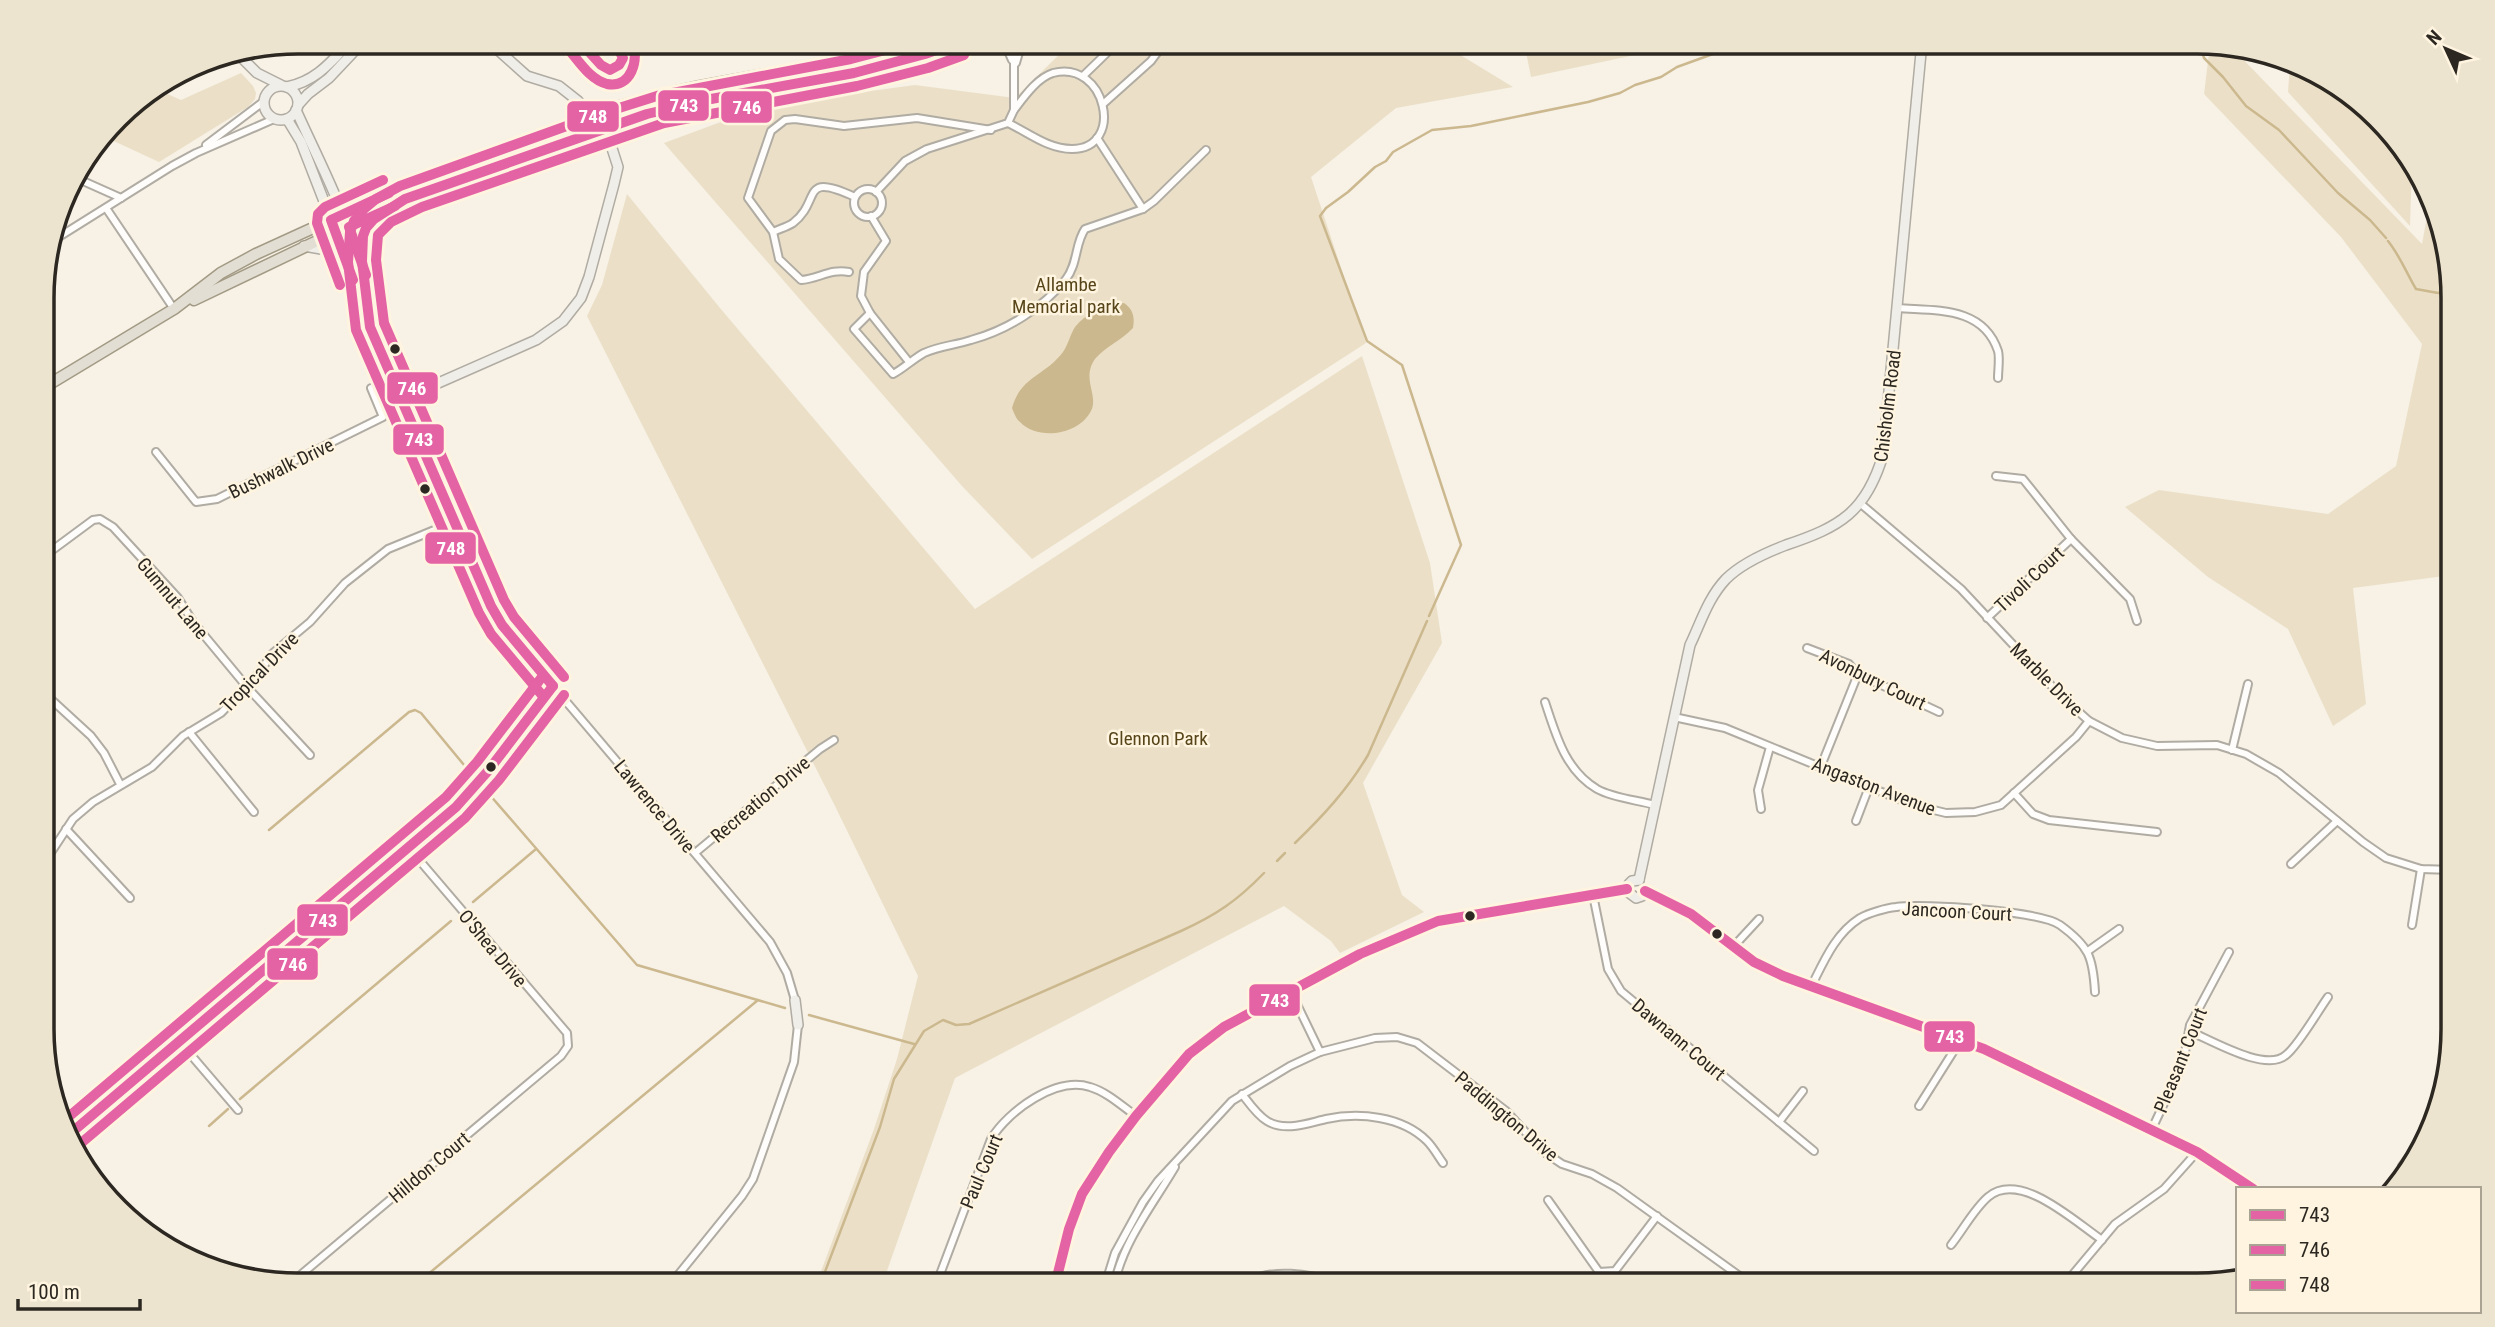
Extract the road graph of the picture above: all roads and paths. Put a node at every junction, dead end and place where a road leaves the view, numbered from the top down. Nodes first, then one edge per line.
1 (338, 54) edge
2 (352, 54) edge
3 (502, 54) edge
4 (863, 54) edge
5 (926, 54) edge
6 (1010, 54) edge
7 (1014, 54) edge
8 (1018, 54) edge
9 (1106, 54) edge
10 (1156, 54) edge
11 (1921, 54) edge
12 (245, 61) edge
13 (1014, 68) junction
14 (257, 73) junction
15 (1083, 76) junction
16 (284, 86) junction
17 (264, 99) junction
18 (1103, 104) junction
19 (297, 107) junction
20 (1014, 110) junction
21 (274, 119) junction
22 (286, 119) junction
23 (1008, 123) junction
24 (991, 130) junction
25 (1097, 138) junction
26 (1206, 150) dead end
27 (196, 153) junction
28 (84, 181) edge
29 (876, 192) junction
30 (855, 197) junction
31 (121, 198) junction
32 (106, 208) junction
33 (386, 208) junction
34 (1143, 209) junction
35 (342, 214) junction
36 (871, 216) junction
37 (331, 220) junction
38 (347, 225) junction
39 (336, 232) junction
40 (773, 232) junction
41 (63, 234) edge
42 (304, 246) junction
43 (361, 270) junction
44 (849, 271) dead end
45 (351, 274) junction
46 (1898, 308) junction
47 (174, 309) junction
48 (870, 313) junction
49 (370, 327) junction
50 (909, 362) junction
51 (1998, 378) dead end
52 (55, 381) edge
53 (371, 388) dead end
54 (402, 399) junction
55 (156, 452) dead end
56 (1996, 476) dead end
57 (1861, 504) junction
58 (454, 522) junction
59 (2071, 539) junction
60 (55, 548) edge
61 (1987, 618) junction
62 (2137, 621) dead end
63 (1807, 648) dead end
64 (1858, 674) junction
65 (2248, 684) dead end
66 (553, 685) junction
67 (247, 687) junction
68 (54, 702) edge
69 (1545, 702) dead end
70 (1939, 712) dead end
71 (1674, 717) junction
72 (2089, 721) junction
73 (189, 732) junction
74 (834, 740) dead end
75 (1770, 747) junction
76 (2232, 750) junction
77 (310, 755) dead end
78 (1821, 766) junction
79 (120, 784) junction
80 (1869, 787) junction
81 (2014, 793) junction
82 (1655, 806) junction
83 (1761, 809) dead end
84 (254, 812) dead end
85 (1856, 821) dead end
86 (2337, 821) junction
87 (66, 829) junction
88 (2157, 832) dead end
89 (54, 847) edge
90 (408, 848) junction
91 (695, 853) junction
92 (2291, 864) dead end
93 (2421, 869) junction
94 (2441, 870) edge
95 (1639, 880) junction
96 (1627, 889) junction
97 (1645, 891) junction
98 (1593, 895) junction
99 (130, 898) dead end
100 (1759, 919) dead end
101 (2412, 925) dead end
102 (2119, 929) dead end
103 (1734, 946) junction
104 (2088, 951) junction
105 (2229, 951) dead end
106 (1811, 987) junction
107 (1291, 992) junction
108 (2095, 992) dead end
109 (2328, 997) dead end
110 (794, 1000) joint
111 (798, 1025) joint
112 (2189, 1031) junction
113 (179, 1041) junction
114 (1960, 1041) junction
115 (566, 1050) joint
116 (1320, 1052) junction
117 (1803, 1091) dead end
118 (1241, 1094) junction
119 (1919, 1106) dead end
120 (239, 1110) dead end
121 (1136, 1116) junction
122 (1779, 1122) junction
123 (76, 1129) edge
124 (2151, 1130) junction
125 (1814, 1151) dead end
126 (2197, 1152) junction
127 (1181, 1157) junction
128 (1443, 1163) dead end
129 (2250, 1187) edge
130 (1548, 1200) dead end
131 (1657, 1216) junction
132 (2102, 1240) junction
133 (1951, 1245) dead end
134 (1734, 1272) edge
135 (2074, 1272) edge
136 (304, 1273) edge
137 (680, 1273) edge
138 (941, 1273) edge
139 (1058, 1273) edge
140 (1109, 1273) edge
141 (1118, 1273) edge

1 - 16 street
2 - 19 street
3 - 54 street
4 - 35 main road, bridge
5 - 33 main road, bridge
6 - 13 street
7 - 13 street
8 - 13 street
9 - 15 street
10 - 18 street
11 - 46 street, Chisholm Road
12 - 14 street
13 - 20 street
14 - 16 street
14 - 17 street
15 - 18 street
15 - 20 street
16 - 17 street
16 - 19 street
17 - 21 street
17 - 27 street
18 - 25 street
19 - 22 street
19 - 35 street, Lawrence Drive
20 - 23 street
21 - 22 street
21 - 27 street
22 - 37 street, Lawrence Drive
23 - 24 street
23 - 25 street
24 - 29 street
24 - 40 street
25 - 34 street
26 - 34 street
27 - 31 street
28 - 31 street
29 - 30 street
29 - 36 street
30 - 36 street
30 - 40 street
31 - 32 street
32 - 41 street
32 - 47 street
33 - 38 main road
33 - 43 street
34 - 50 street
35 - 37 main road
35 - 38 street, Lawrence Drive
36 - 48 street
37 - 39 street, Lawrence Drive
37 - 47 main road
38 - 39 main road
38 - 43 street, Lawrence Drive
39 - 42 main road
39 - 45 street, Lawrence Drive
40 - 44 street
42 - 45 street
42 - 47 main road
43 - 49 street, Lawrence Drive
45 - 49 street, Lawrence Drive
46 - 51 street
46 - 57 street, Chisholm Road
47 - 52 main road
48 - 50 street
48 - 50 street
49 - 54 street, Lawrence Drive
53 - 55 street, Bushwalk Drive
54 - 58 street, Lawrence Drive
56 - 59 street, Tivoli Court
57 - 61 street, Marble Drive
57 - 71 street, Chisholm Road
58 - 66 street, Lawrence Drive
58 - 67 street, Tropical Drive
59 - 61 street, Tivoli Court
59 - 62 street, Tivoli Court
60 - 67 street, Gumnut Lane
61 - 72 street, Marble Drive
63 - 64 street, Avonbury Court
64 - 70 street, Avonbury Court
64 - 78 street
65 - 76 street
66 - 90 street
66 - 91 street, Lawrence Drive
67 - 73 street, Tropical Drive
67 - 77 street, Gumnut Lane
68 - 79 street
69 - 82 street
71 - 75 street, Angaston Avenue
71 - 82 street, Chisholm Road
72 - 76 street, Marble Drive
72 - 81 street, Angaston Avenue
73 - 79 street, Tropical Drive
73 - 84 street
74 - 91 street, Recreation Drive
75 - 78 street, Angaston Avenue
75 - 83 street
76 - 86 street, Marble Drive
78 - 80 street, Angaston Avenue
79 - 87 street, Tropical Drive
80 - 81 street, Angaston Avenue
80 - 85 street
81 - 88 street
82 - 95 street, Chisholm Road
86 - 92 street
86 - 93 street, Marble Drive
87 - 89 street, Tropical Drive
87 - 99 street
90 - 113 street
90 - 115 street, O'Shea Drive
91 - 110 street, Lawrence Drive
93 - 94 street, Marble Drive
93 - 101 street
95 - 96 street
95 - 97 street
96 - 97 street
96 - 98 street
97 - 103 street
98 - 107 street
98 - 122 street, Dawnann Court
100 - 103 street
102 - 104 street
103 - 106 street
104 - 106 street, Jancoon Court
104 - 108 street
105 - 112 street, Pleasant Court
106 - 114 street
107 - 116 street
107 - 121 street
109 - 112 street
110 - 111 street, Lawrence Drive
111 - 137 street, Lawrence Drive
112 - 124 street, Pleasant Court
113 - 120 street
113 - 123 street
114 - 119 street
114 - 124 street
115 - 136 street, Hilldon Court
116 - 118 street, Paddington Drive
116 - 131 street, Paddington Drive
117 - 122 street
118 - 127 street, Paddington Drive
118 - 128 street
121 - 138 street, Paul Court
121 - 139 street
122 - 125 street, Dawnann Court
124 - 126 street
126 - 129 street
126 - 132 street
127 - 140 street, Paddington Drive
127 - 141 street, Paddington Drive
130 - 131 street
131 - 134 street, Paddington Drive
132 - 133 street
132 - 135 street

